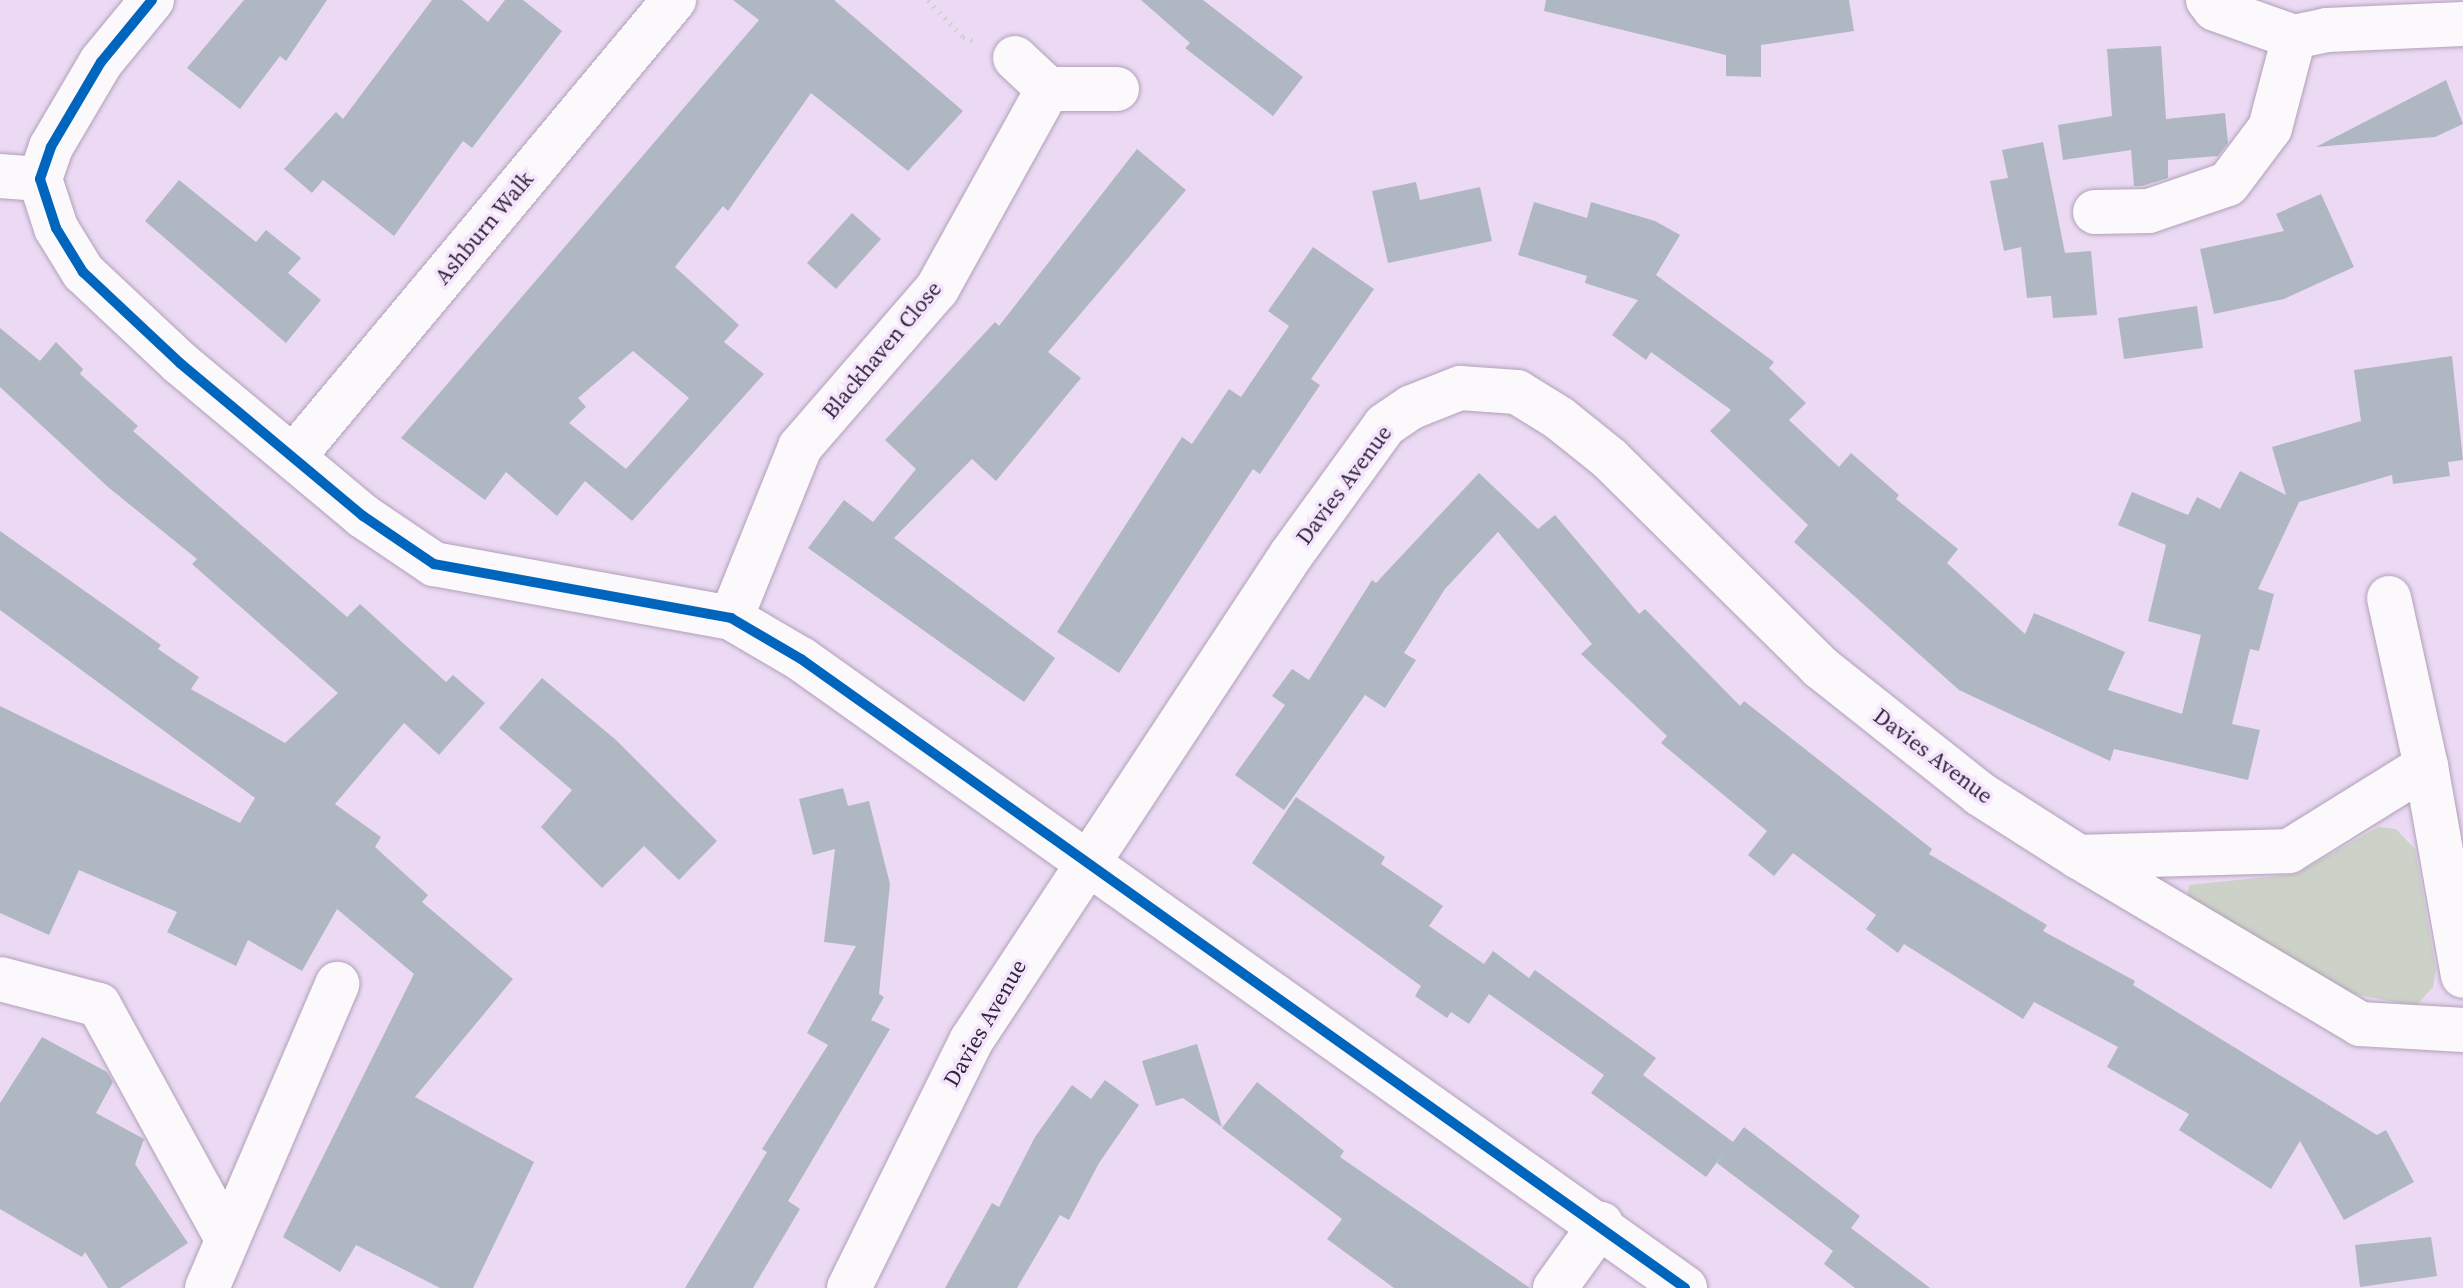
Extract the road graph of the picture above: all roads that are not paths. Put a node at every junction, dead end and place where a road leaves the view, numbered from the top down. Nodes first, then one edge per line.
1 (152, 0) edge
2 (674, 0) edge
3 (2208, 0) edge
4 (2463, 24) edge
5 (2294, 37) junction
6 (1015, 58) road end
7 (1048, 89) junction
8 (1117, 89) dead end
9 (20, 178) edge
10 (2095, 212) dead end
11 (294, 456) junction
12 (2389, 598) dead end
13 (731, 618) junction
14 (2426, 766) junction
15 (2079, 857) junction
16 (1085, 860) junction
17 (2463, 976) edge
18 (0, 979) edge
19 (337, 984) dead end
20 (2463, 1030) edge
21 (1601, 1224) junction
22 (226, 1237) junction
23 (207, 1288) edge
24 (849, 1288) edge
25 (1555, 1288) edge
26 (1685, 1288) edge

1 - 9 street
2 - 11 street, Ashburn Walk
3 - 5 street
4 - 5 street
5 - 10 street
6 - 7 street
7 - 8 street
7 - 13 street, Blackhaven Close
9 - 11 street
11 - 13 street
12 - 14 street
13 - 16 street
14 - 15 street
14 - 17 street
15 - 16 street, Davies Avenue
15 - 20 street, Davies Avenue
16 - 21 street
16 - 24 street, Davies Avenue
18 - 22 street
19 - 22 street
21 - 25 street
21 - 26 street
22 - 23 street

